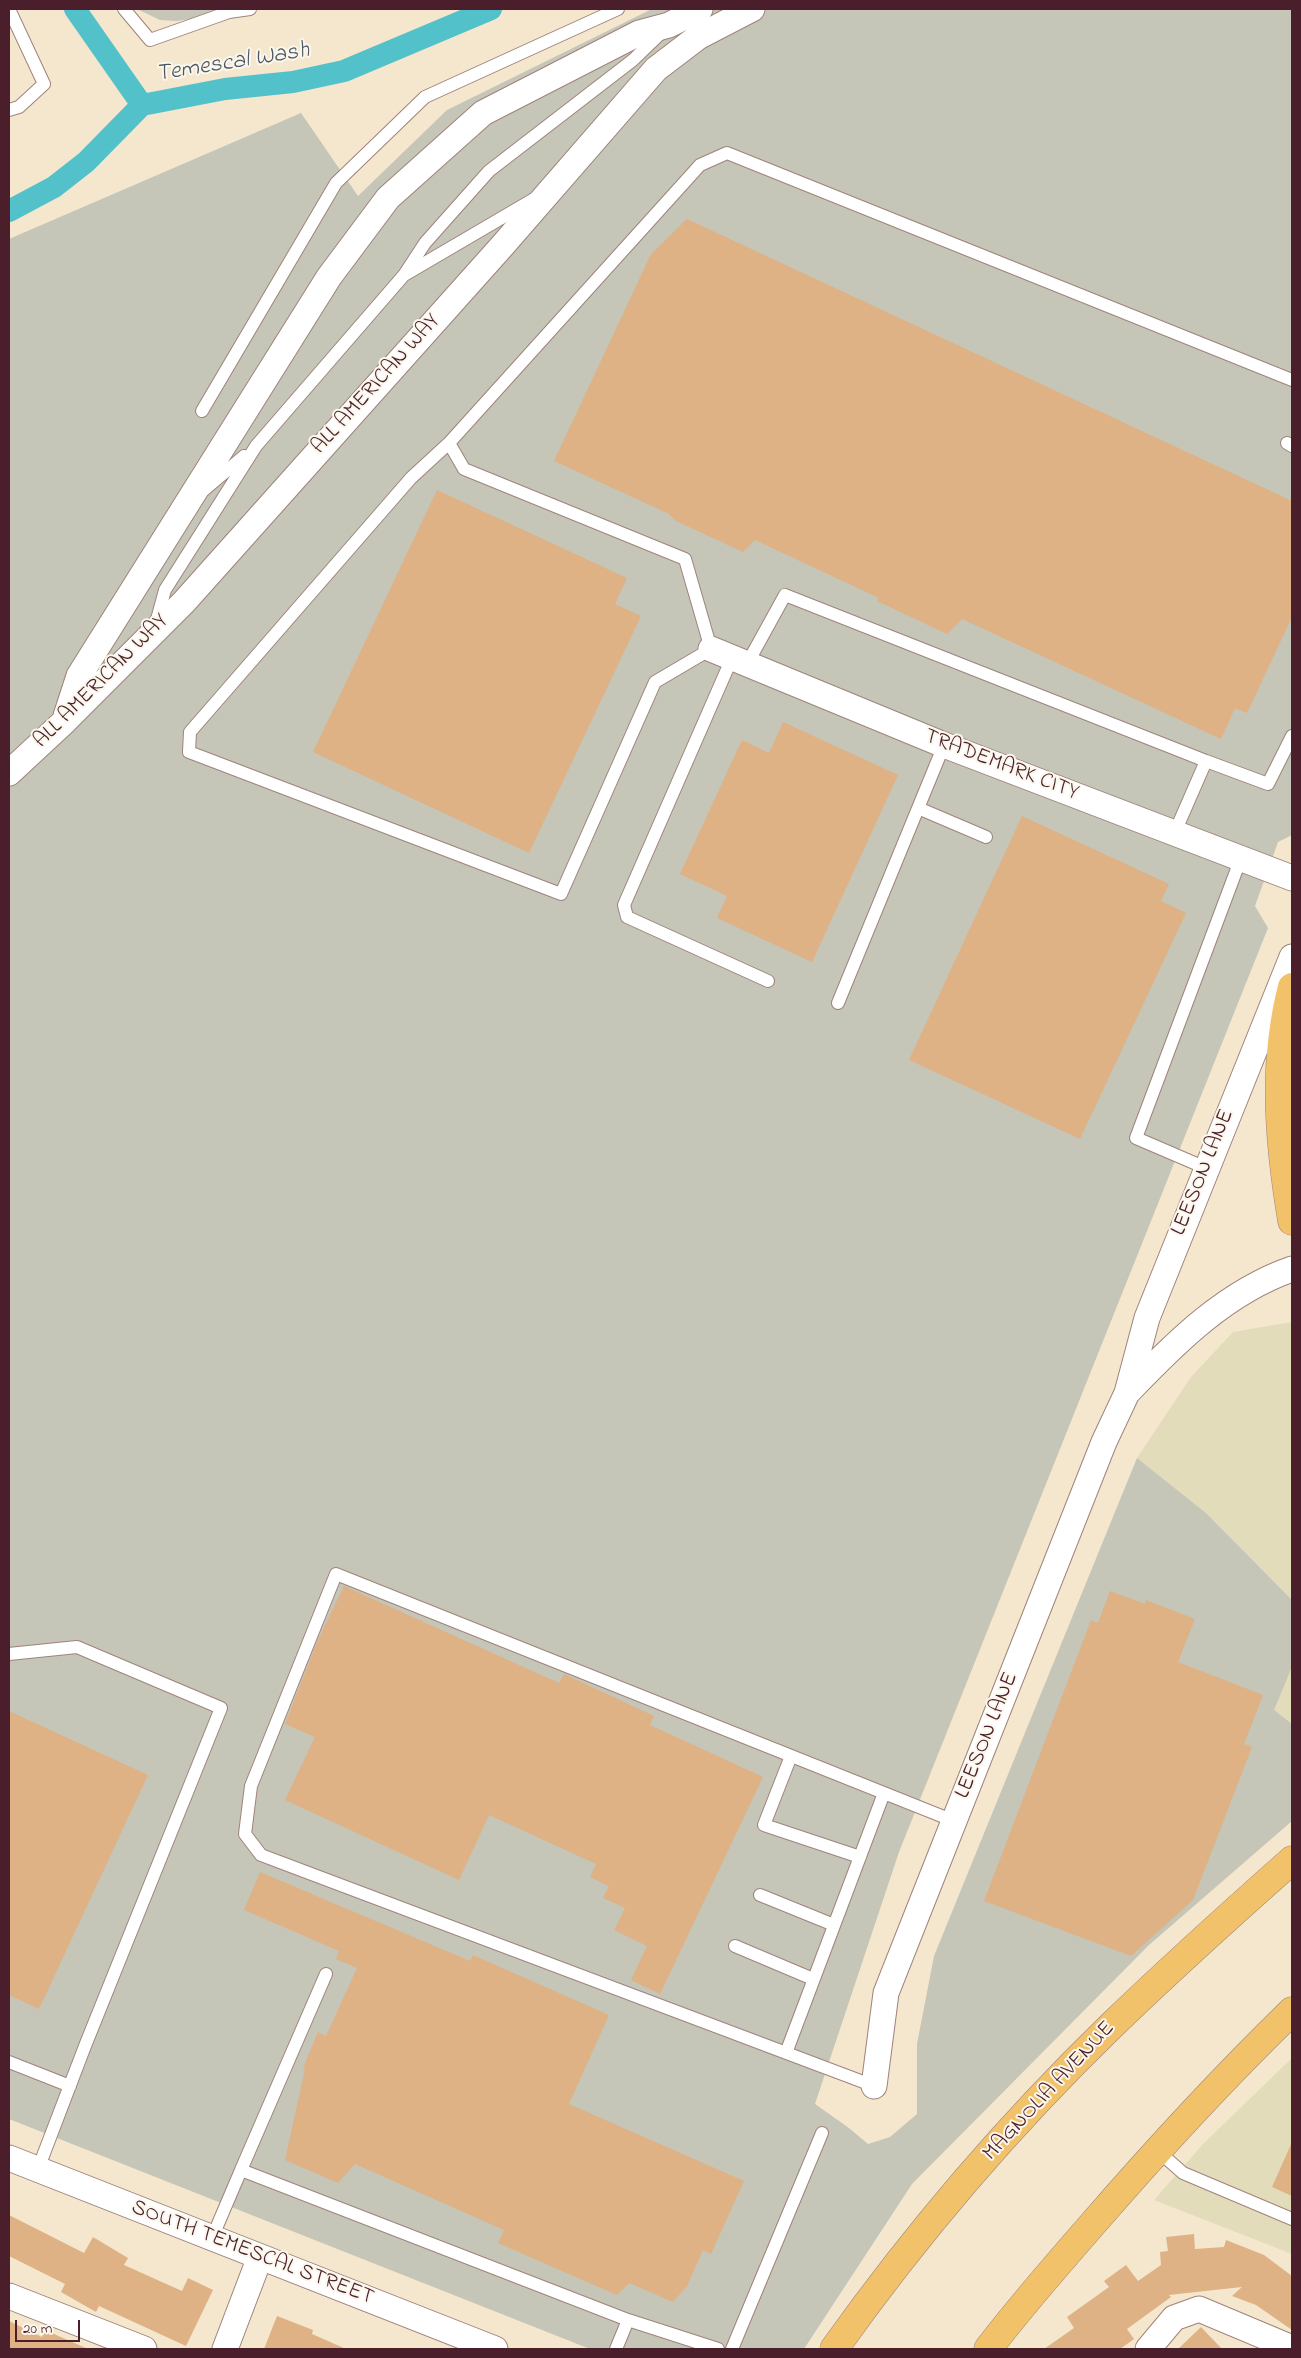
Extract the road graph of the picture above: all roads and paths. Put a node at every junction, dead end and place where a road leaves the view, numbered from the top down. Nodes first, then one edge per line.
1 (9, 9) edge
2 (124, 9) edge
3 (250, 9) edge
4 (618, 9) edge
5 (700, 9) edge
6 (752, 9) edge
7 (669, 25) junction
8 (9, 110) edge
9 (551, 189) junction
10 (404, 275) junction
11 (1292, 380) edge
12 (202, 411) dead end
13 (449, 443) junction
14 (256, 446) junction
15 (187, 505) junction
16 (155, 631) junction
17 (730, 657) junction
18 (65, 721) junction
19 (1292, 736) edge
20 (944, 745) junction
21 (1206, 762) junction
22 (9, 773) edge
23 (918, 808) junction
24 (1175, 832) junction
25 (986, 837) dead end
26 (1241, 858) junction
27 (1292, 878) edge
28 (1292, 957) edge
29 (768, 981) dead end
30 (1292, 987) edge
31 (838, 1003) dead end
32 (1206, 1168) junction
33 (1292, 1221) edge
34 (1292, 1269) edge
35 (1127, 1393) junction
36 (9, 1654) edge
37 (791, 1756) junction
38 (884, 1793) junction
39 (954, 1821) junction
40 (860, 1857) junction
41 (1292, 1860) edge
42 (760, 1895) dead end
43 (834, 1925) junction
44 (735, 1946) dead end
45 (326, 1974) dead end
46 (814, 1979) junction
47 (1292, 2011) edge
48 (786, 2052) junction
49 (9, 2062) edge
50 (70, 2086) junction
51 (874, 2086) joint
52 (822, 2133) dead end
53 (1158, 2151) junction
54 (9, 2158) edge
55 (38, 2169) junction
56 (241, 2170) junction
57 (1292, 2218) edge
58 (212, 2238) junction
59 (260, 2257) junction
60 (9, 2296) edge
61 (628, 2320) junction
62 (1292, 2348) edge
63 (144, 2349) edge
64 (224, 2349) edge
65 (495, 2349) edge
66 (616, 2349) edge
67 (718, 2349) edge
68 (732, 2349) edge
69 (834, 2349) edge
70 (988, 2349) edge
71 (1148, 2349) edge

1 - 8 lane
2 - 3 lane
4 - 12 lane
5 - 7 street
6 - 9 street, ALL AMERICAN WAY
7 - 10 lane
7 - 15 street
9 - 10 lane
9 - 16 street, ALL AMERICAN WAY
10 - 14 lane
11 - 13 lane
13 - 17 lane
13 - 17 lane
14 - 15 lane
14 - 16 lane
15 - 18 street
16 - 18 street, ALL AMERICAN WAY
17 - 20 street, TRADEMARK CITY
17 - 21 lane
17 - 29 lane
18 - 22 street, ALL AMERICAN WAY
19 - 21 lane
20 - 23 lane
20 - 24 street, TRADEMARK CITY
21 - 24 lane
23 - 25 lane
23 - 31 lane
24 - 26 street, TRADEMARK CITY
26 - 27 street, TRADEMARK CITY
26 - 32 lane
28 - 32 street, LEESON LANE
30 - 33 main road
32 - 35 street, LEESON LANE
34 - 35 street, LEESON LANE
35 - 39 street, LEESON LANE
36 - 50 lane
37 - 38 lane
37 - 40 lane
37 - 48 lane
38 - 39 lane
38 - 40 lane
39 - 51 street, LEESON LANE
40 - 43 lane
41 - 69 main road, MAGNOLIA AVENUE
42 - 43 lane
43 - 46 lane
44 - 46 lane
45 - 56 lane
46 - 48 lane
47 - 53 main road
48 - 51 lane
49 - 50 lane
50 - 55 lane
52 - 68 lane
53 - 57 lane
53 - 70 main road
54 - 55 street, SOUTH TEMESCAL STREET
55 - 58 street, SOUTH TEMESCAL STREET
56 - 58 lane
56 - 61 lane
58 - 59 street, SOUTH TEMESCAL STREET
59 - 64 street
59 - 65 street, SOUTH TEMESCAL STREET
60 - 63 street
61 - 66 lane
61 - 67 lane
62 - 71 street

